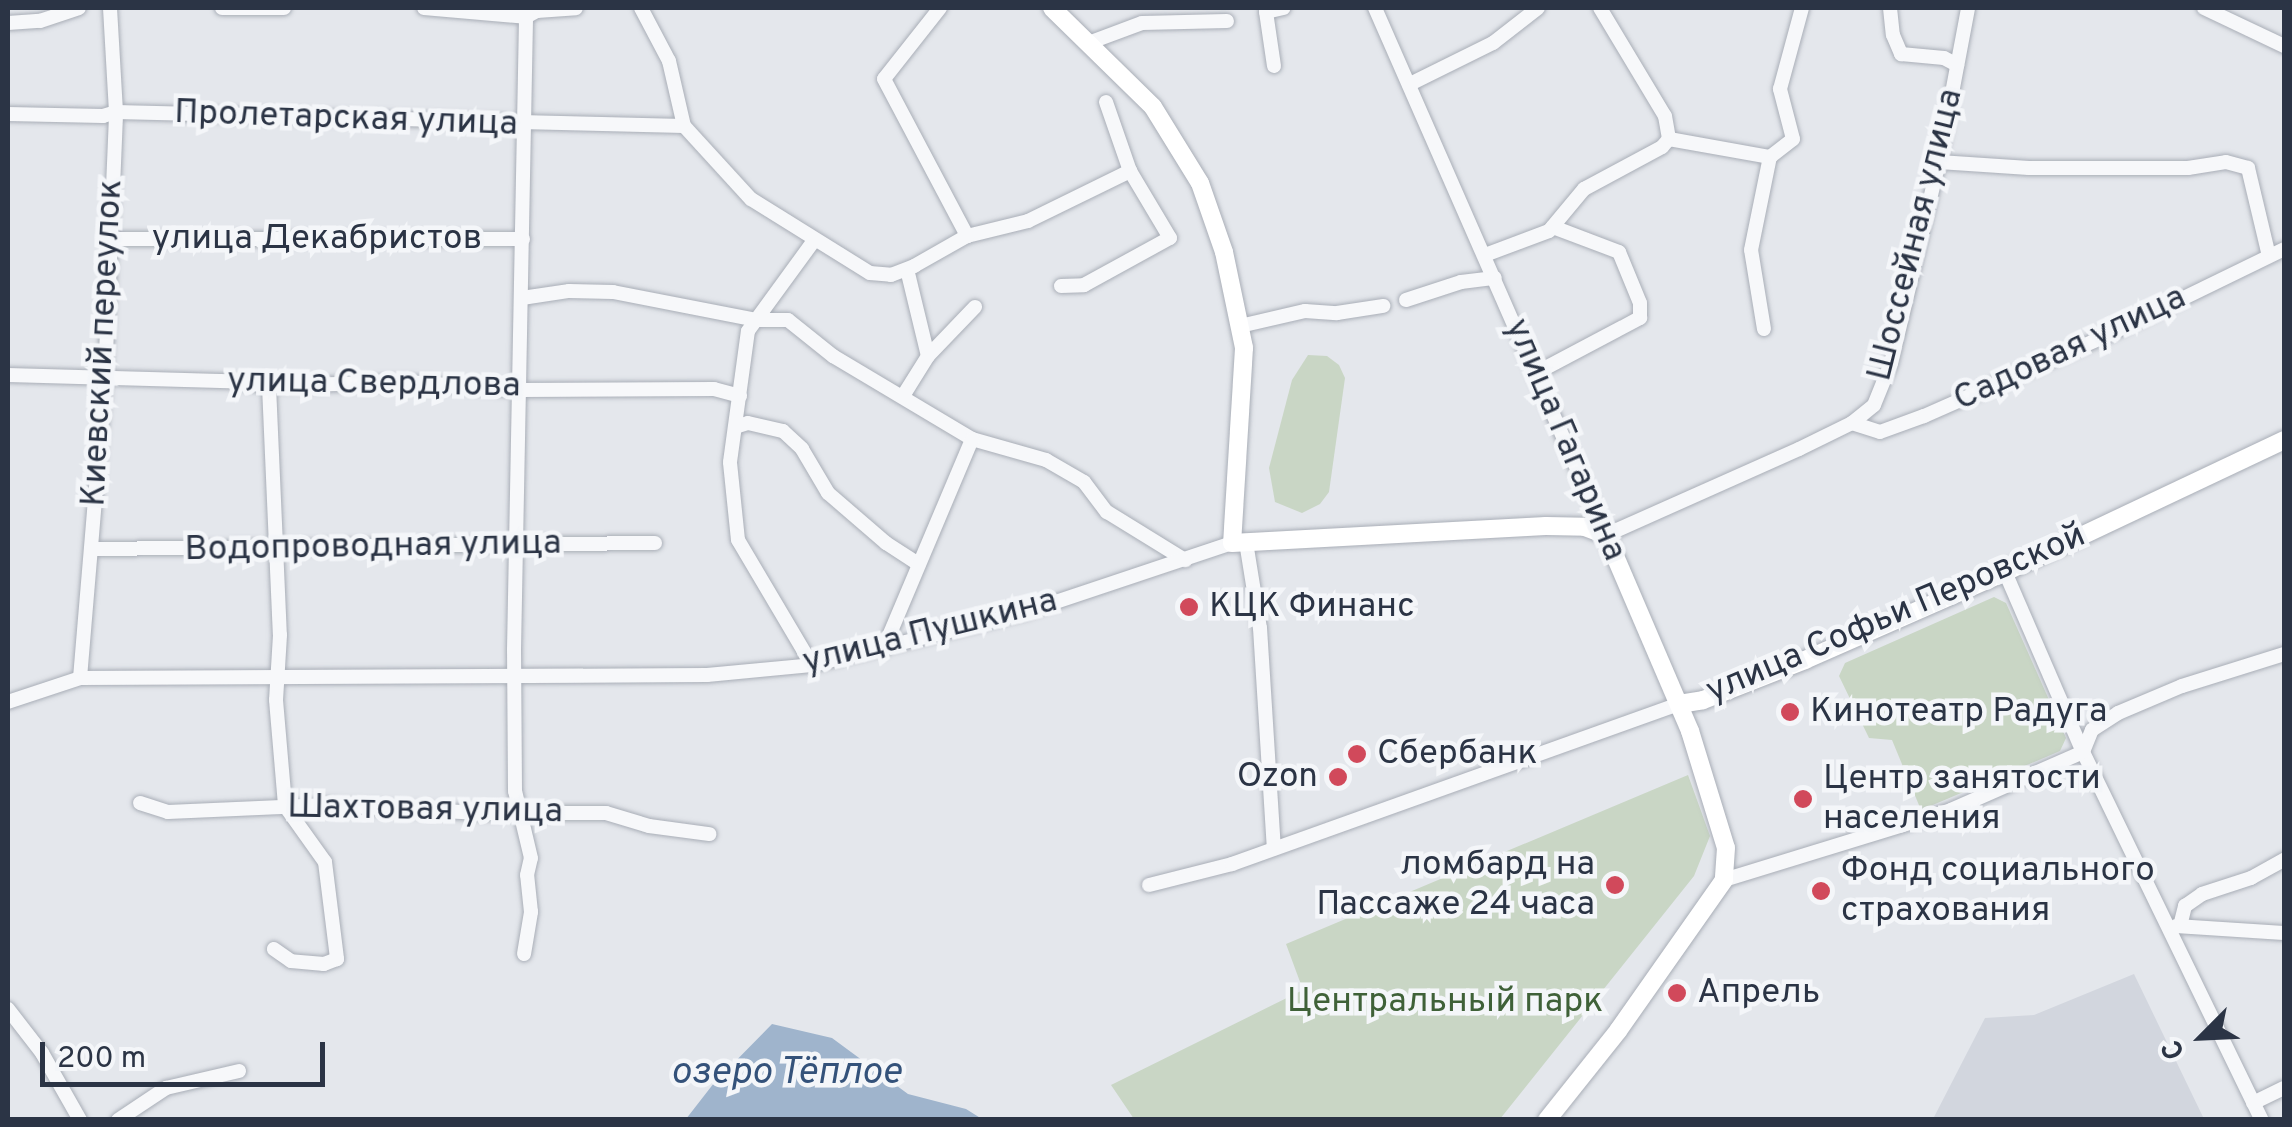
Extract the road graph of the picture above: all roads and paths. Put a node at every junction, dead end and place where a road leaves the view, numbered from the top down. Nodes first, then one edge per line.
1 (80, 8) edge
2 (110, 8) edge
3 (222, 8) edge
4 (284, 8) edge
5 (424, 8) edge
6 (576, 8) edge
7 (641, 8) edge
8 (940, 8) edge
9 (1052, 8) edge
10 (1284, 8) edge
11 (1376, 8) edge
12 (1538, 8) edge
13 (1600, 8) edge
14 (1802, 8) edge
15 (1890, 8) edge
16 (1968, 8) edge
17 (2204, 8) edge
18 (526, 17) junction
19 (1227, 20) dead end
20 (8, 23) edge
21 (1091, 42) junction
22 (2284, 46) edge
23 (1957, 65) junction
24 (1274, 66) dead end
25 (1410, 84) junction
26 (1106, 102) dead end
27 (116, 112) junction
28 (8, 114) edge
29 (525, 125) junction
30 (684, 126) junction
31 (1669, 138) junction
32 (1770, 157) junction
33 (1939, 162) junction
34 (1130, 171) junction
35 (1553, 227) junction
36 (967, 236) junction
37 (110, 239) junction
38 (523, 239) junction
39 (814, 242) junction
40 (2284, 249) edge
41 (1485, 255) junction
42 (2270, 256) junction
43 (911, 268) junction
44 (1495, 278) junction
45 (1061, 286) dead end
46 (522, 298) junction
47 (1406, 300) dead end
48 (1382, 306) dead end
49 (975, 307) dead end
50 (758, 320) junction
51 (1240, 326) junction
52 (1764, 329) dead end
53 (928, 356) junction
54 (1536, 373) junction
55 (8, 375) edge
56 (104, 378) junction
57 (270, 386) junction
58 (520, 390) junction
59 (740, 396) junction
60 (903, 396) junction
61 (1852, 423) junction
62 (738, 426) junction
63 (972, 439) junction
64 (2284, 440) edge
65 (1606, 534) junction
66 (656, 543) dead end
67 (1239, 543) junction
68 (518, 546) junction
69 (274, 548) junction
70 (90, 549) junction
71 (1185, 560) junction
72 (917, 563) junction
73 (2005, 572) junction
74 (883, 650) junction
75 (2284, 654) edge
76 (812, 665) junction
77 (279, 677) junction
78 (517, 677) junction
79 (80, 678) junction
80 (8, 702) edge
81 (1679, 704) junction
82 (2083, 752) junction
83 (140, 803) dead end
84 (285, 806) junction
85 (522, 813) junction
86 (708, 834) dead end
87 (1274, 848) junction
88 (2284, 860) edge
89 (1724, 880) junction
90 (1150, 885) dead end
91 (2174, 926) junction
92 (2284, 932) edge
93 (274, 949) dead end
94 (524, 954) dead end
95 (8, 1009) edge
96 (239, 1071) dead end
97 (2284, 1088) edge
98 (2253, 1103) junction
99 (141, 1107) junction
100 (80, 1120) edge
101 (118, 1120) edge
102 (154, 1120) edge
103 (1547, 1120) edge
104 (2262, 1120) edge

1 - 20 street
2 - 27 street, Киевский переулок
3 - 4 street
5 - 18 street
6 - 18 street
7 - 30 street
8 - 36 street
9 - 21 main road
10 - 24 street
11 - 25 street, улица Гагарина
12 - 25 street
13 - 31 street
14 - 32 street
15 - 23 street
16 - 23 street, Шоссейная улица
17 - 22 street
18 - 29 street
19 - 21 street
21 - 51 main road
23 - 33 street, Шоссейная улица
25 - 41 street, улица Гагарина
26 - 34 street
27 - 28 street, Пролетарская улица
27 - 29 street, Пролетарская улица
27 - 37 street, Киевский переулок
29 - 30 street, Пролетарская улица
29 - 38 street
30 - 39 street
31 - 32 street
31 - 35 street
32 - 52 street
33 - 42 street
33 - 61 street, Шоссейная улица
34 - 36 street
34 - 45 street
35 - 41 street
35 - 54 street
36 - 43 street
37 - 38 street, улица Декабристов
37 - 56 street, Киевский переулок
38 - 46 street
39 - 43 street
39 - 50 street
40 - 42 street, Садовая улица
41 - 44 street, улица Гагарина
42 - 61 street, Садовая улица
43 - 53 street
44 - 47 street
44 - 54 street, улица Гагарина
46 - 50 street
46 - 58 street
48 - 51 street
49 - 53 street
50 - 59 street
50 - 60 street
51 - 67 main road
53 - 60 street
54 - 65 street, улица Гагарина
55 - 56 street, улица Свердлова
56 - 57 street, улица Свердлова
56 - 70 street, Киевский переулок
57 - 58 street, улица Свердлова
57 - 69 street
58 - 59 street, улица Свердлова
58 - 68 street
59 - 62 street
60 - 63 street
61 - 65 street, Шоссейная улица
62 - 72 street
62 - 76 street
63 - 71 street
63 - 72 street
64 - 73 main road, улица Софьи Перовской
65 - 67 main road, улица Пушкина
65 - 81 main road, улица Гагарина
66 - 68 street, Водопроводная улица
67 - 71 street, улица Пушкина
67 - 87 street
68 - 69 street, Водопроводная улица
68 - 78 street
69 - 70 street, Водопроводная улица
69 - 77 street
70 - 79 street, Киевский переулок
71 - 74 street, улица Пушкина
72 - 74 street
73 - 81 main road, улица Софьи Перовской
73 - 82 street
74 - 76 street, улица Пушкина
75 - 82 street
76 - 78 street, улица Пушкина
77 - 78 street, улица Пушкина
77 - 79 street, улица Пушкина
77 - 84 street
78 - 85 street
79 - 80 street, улица Пушкина
81 - 87 street, улица Софьи Перовской
81 - 89 main road, улица Гагарина
82 - 89 street
82 - 91 street
83 - 84 street, Шахтовая улица
84 - 85 street, Шахтовая улица
84 - 93 street
85 - 86 street, Шахтовая улица
85 - 94 street
87 - 90 street, улица Софьи Перовской
88 - 91 street
89 - 103 main road
91 - 92 street
91 - 98 street
95 - 100 street
96 - 99 street
97 - 98 street
98 - 104 street
99 - 101 street
99 - 102 street

